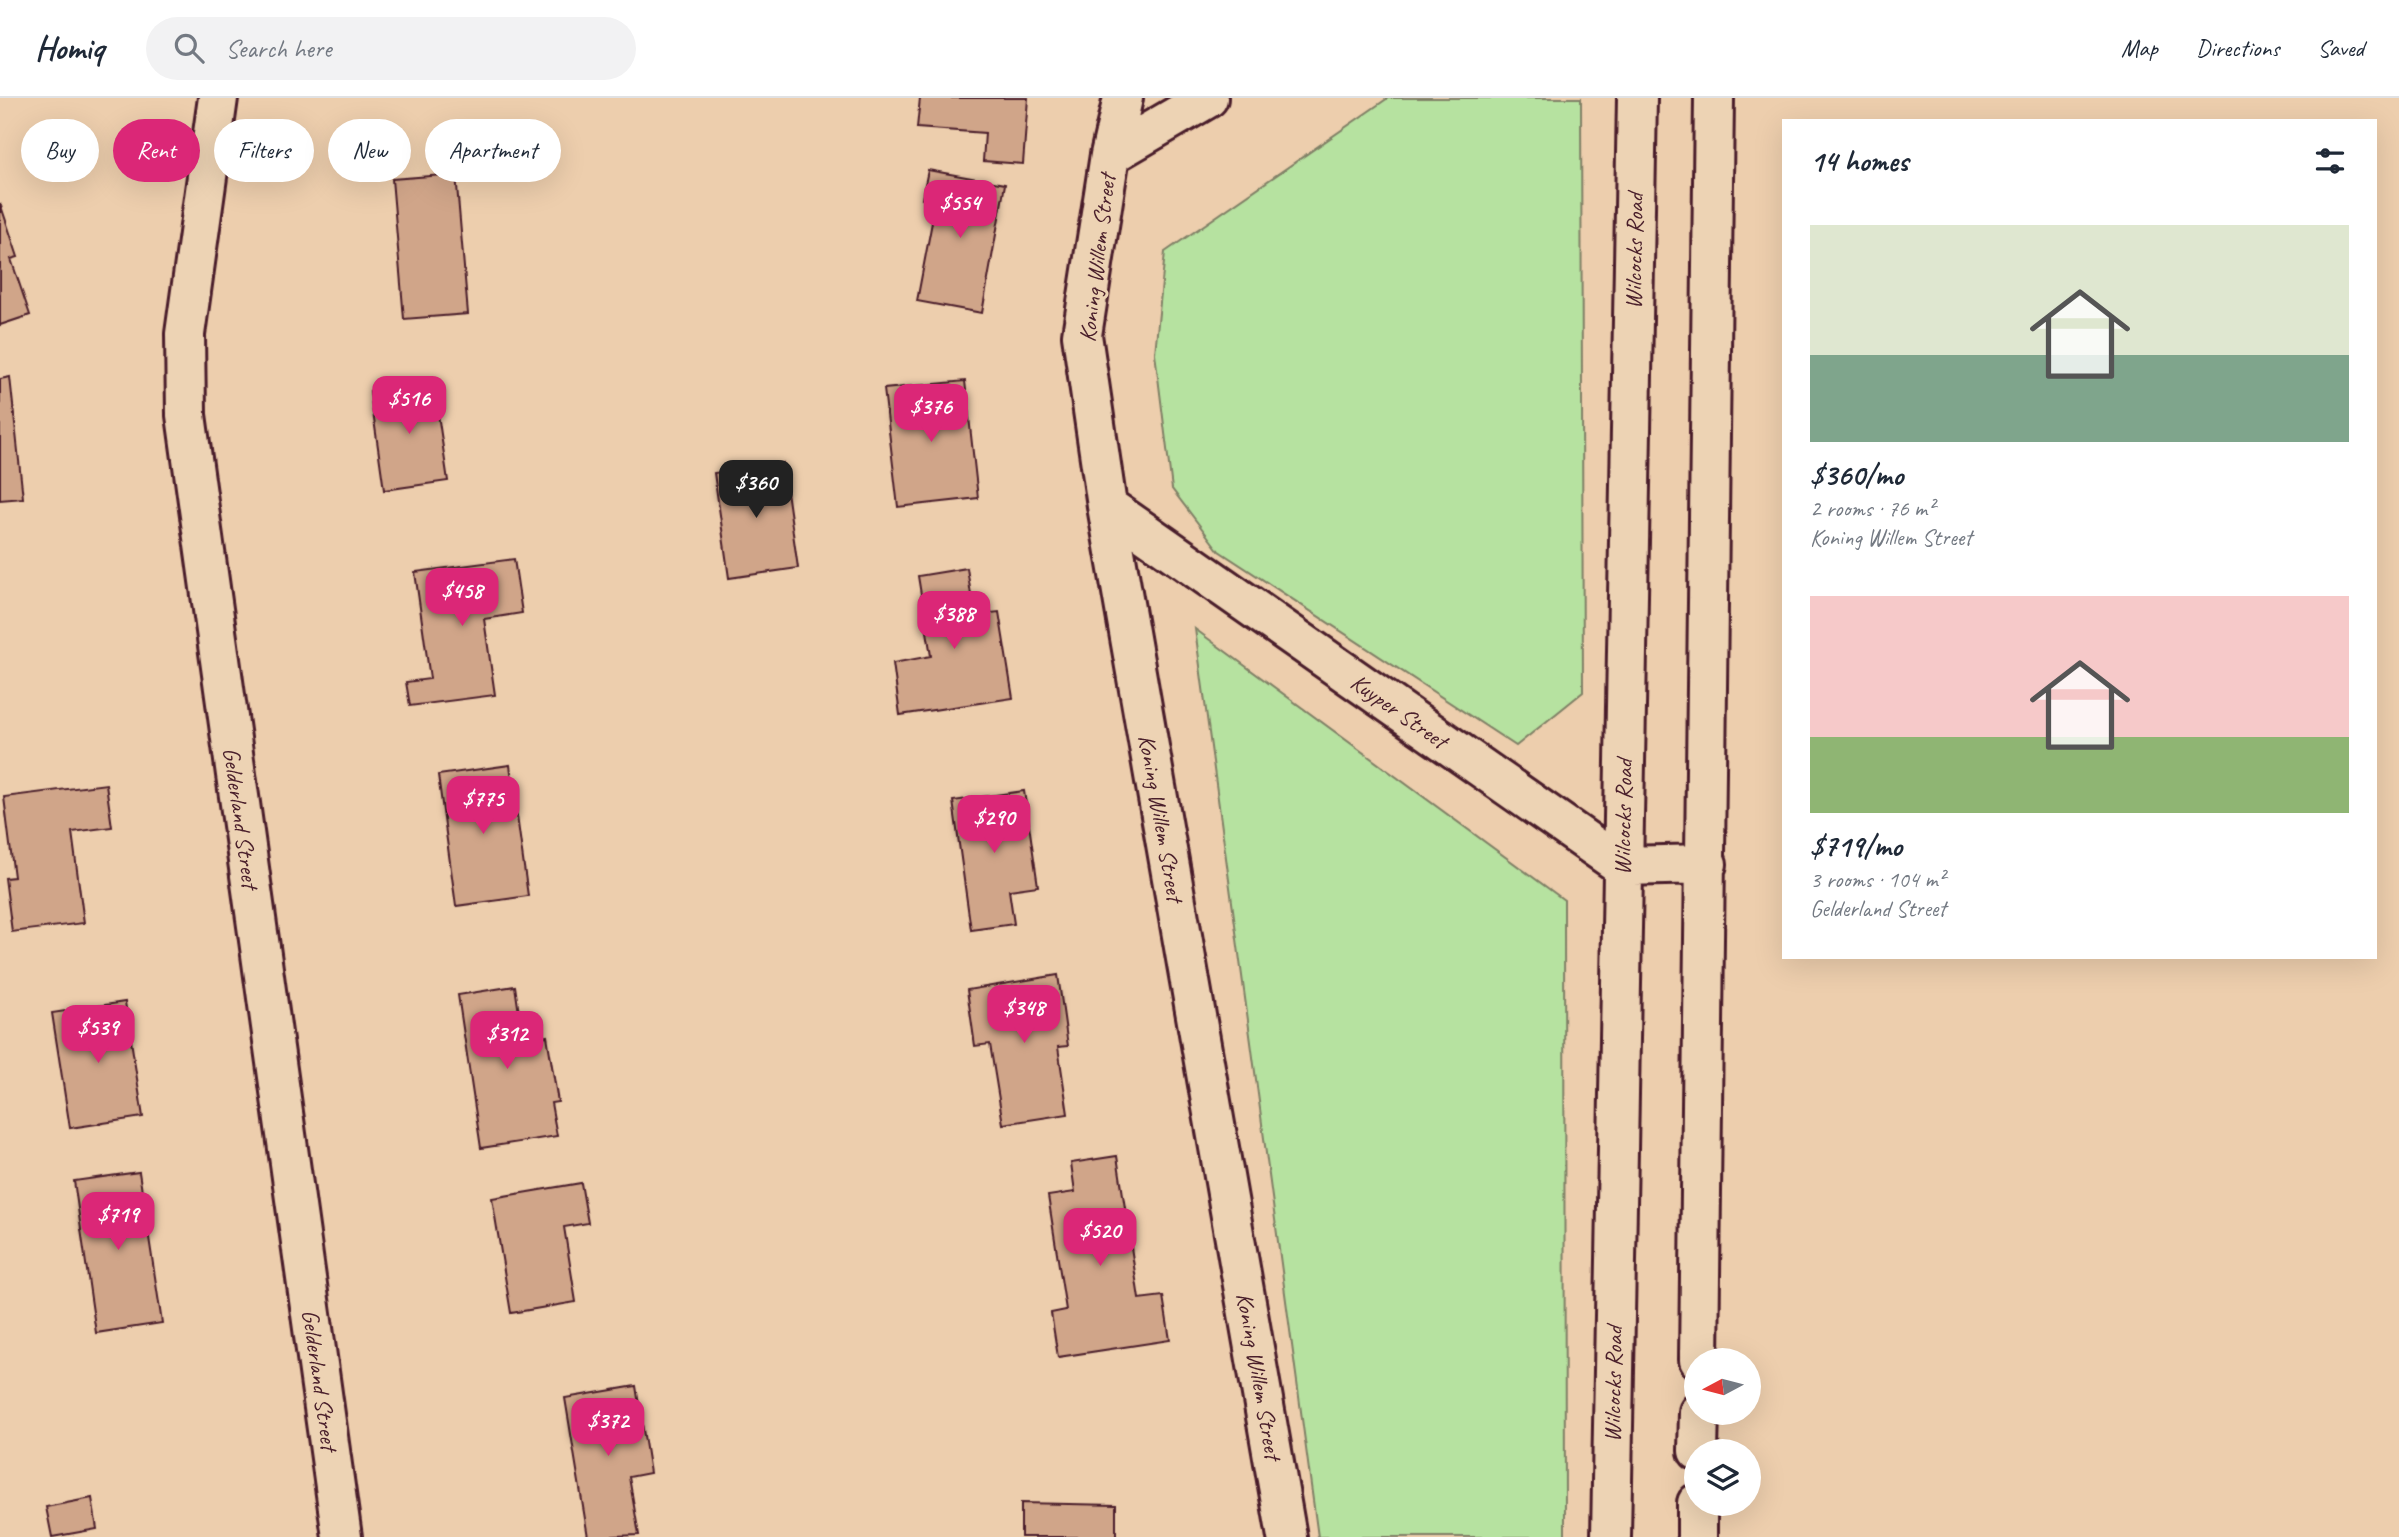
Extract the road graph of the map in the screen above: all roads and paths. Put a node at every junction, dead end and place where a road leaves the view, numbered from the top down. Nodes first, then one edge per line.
1 (218, 98) edge
2 (1123, 98) edge
3 (1209, 98) edge
4 (1637, 98) edge
5 (1714, 98) edge
6 (1110, 155) junction
7 (1107, 506) junction
8 (1707, 864) junction
9 (1622, 866) junction
10 (1699, 1348) edge
11 (1697, 1516) edge
12 (342, 1537) edge
13 (1287, 1537) edge
14 (1611, 1537) edge
15 (1697, 1537) edge

1 - 12 street, Gelderland Street
2 - 6 street, Koning Willem Street
3 - 6 street
4 - 9 street, Wilcocks Road
5 - 8 street
6 - 7 street, Koning Willem Street
7 - 9 street, Kuyper Street
7 - 13 street, Koning Willem Street
8 - 9 street
8 - 10 street
9 - 14 street, Wilcocks Road
11 - 15 street

